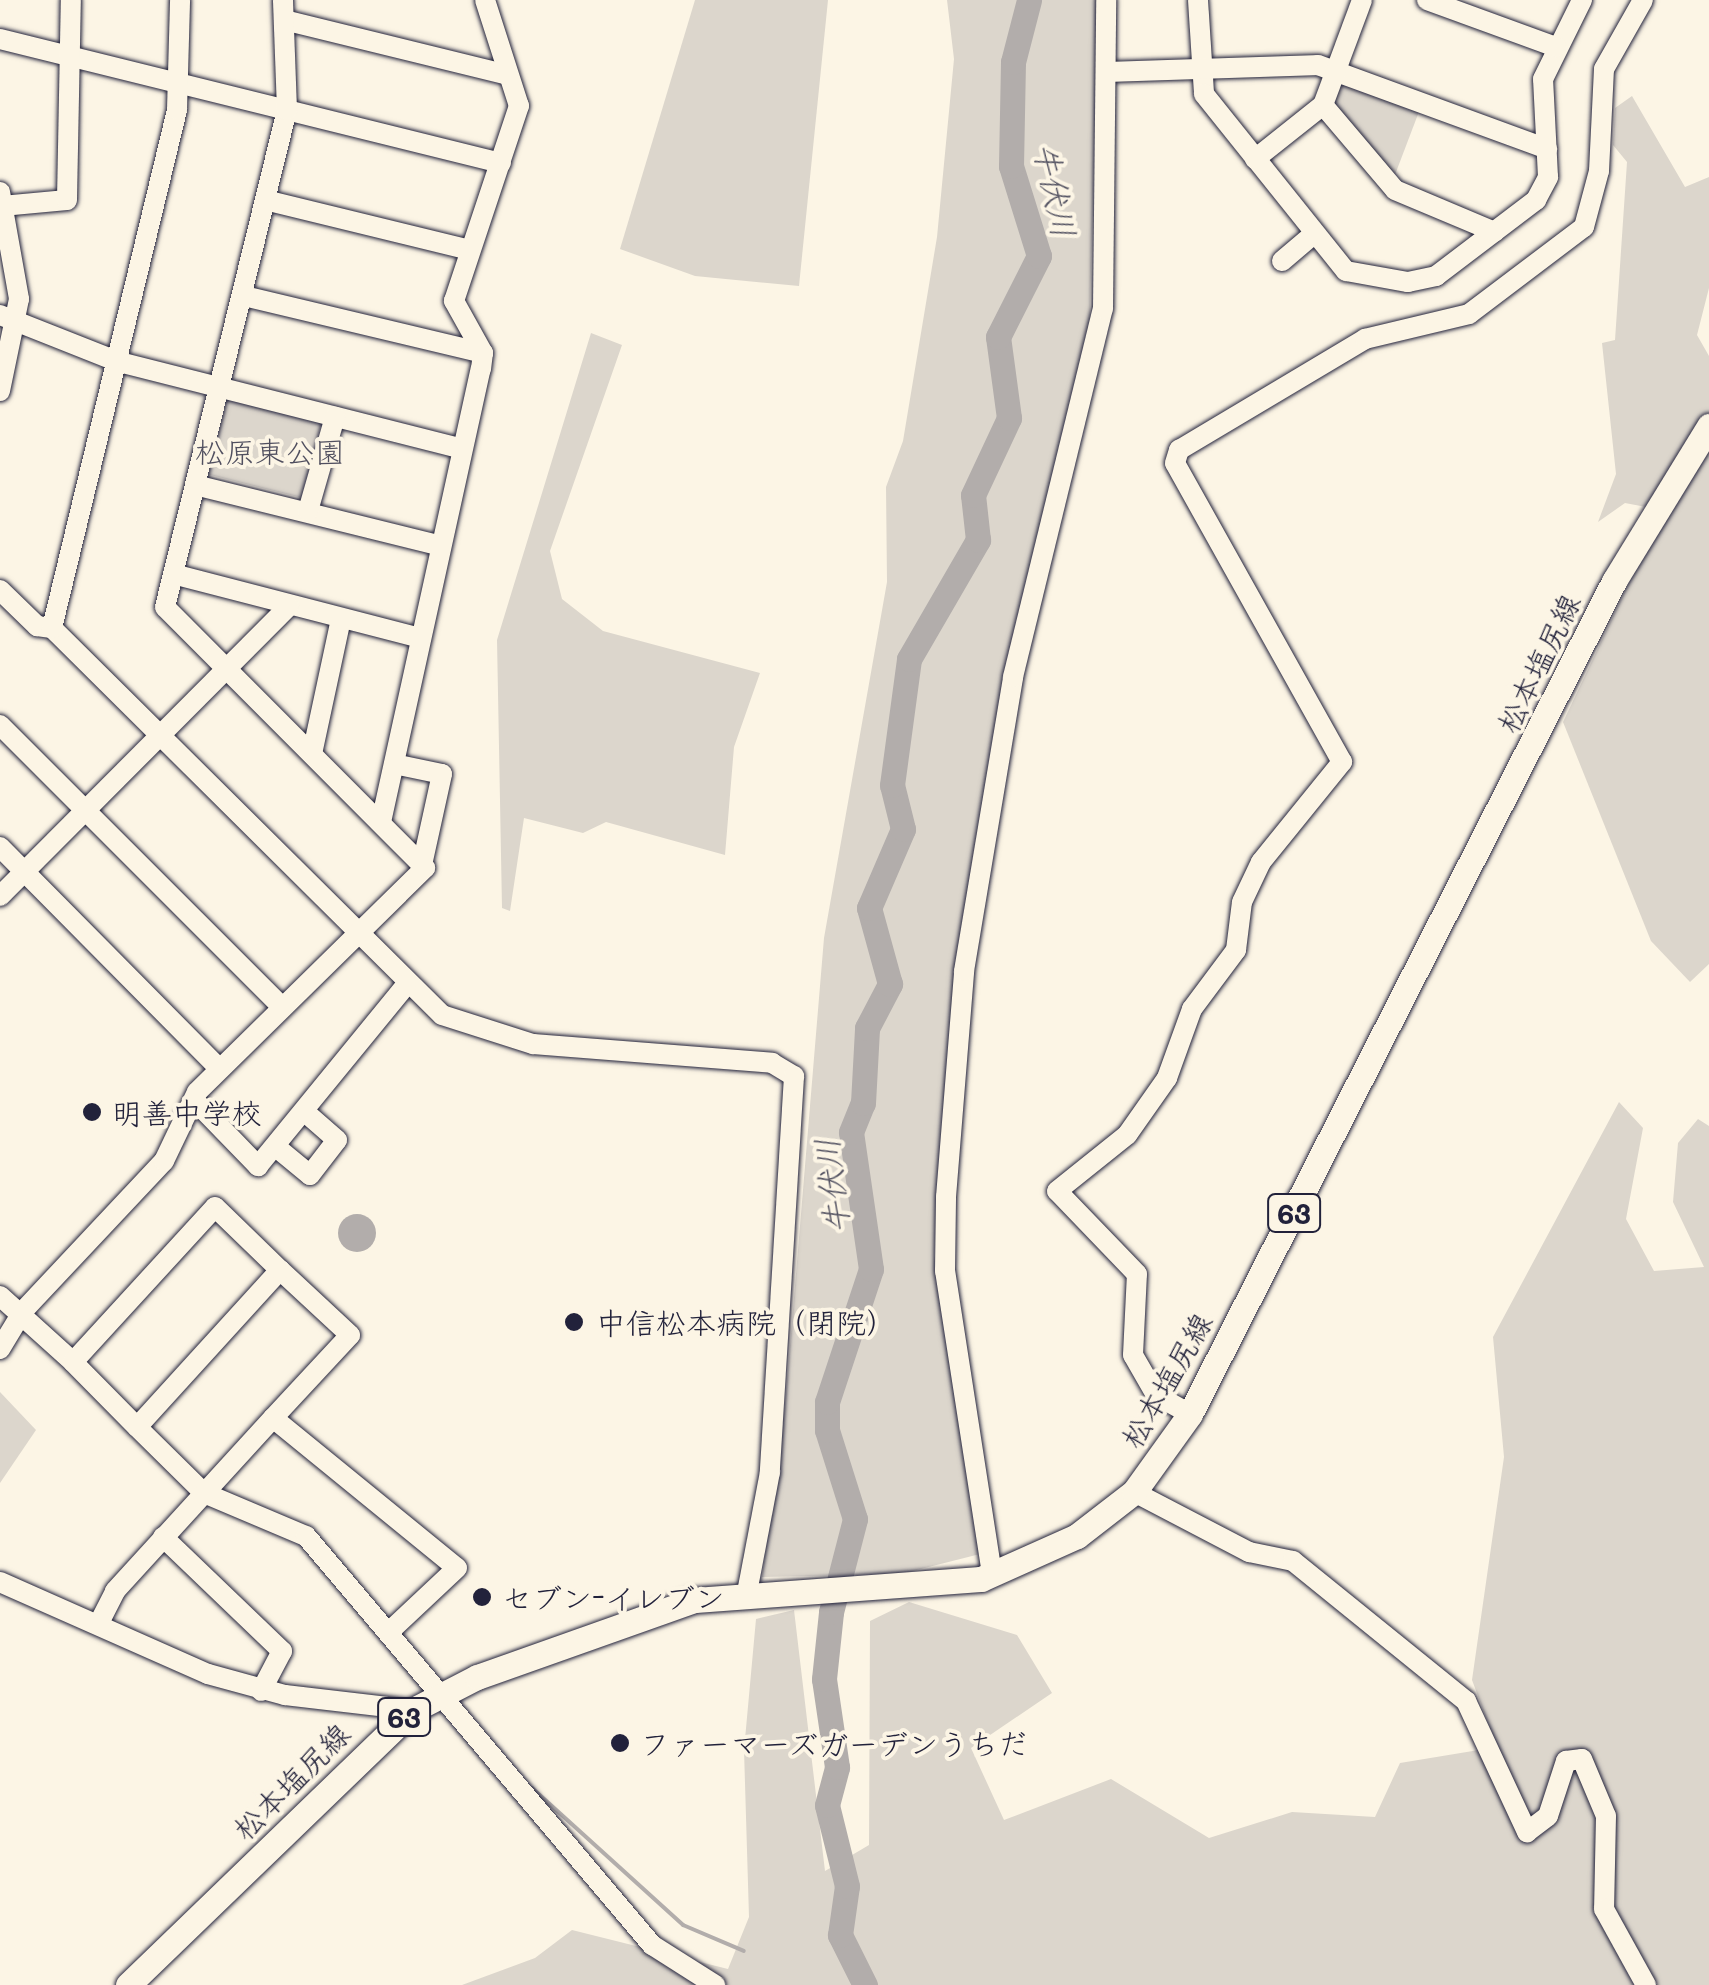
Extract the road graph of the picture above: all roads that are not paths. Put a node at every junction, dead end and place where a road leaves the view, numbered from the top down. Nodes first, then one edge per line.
1 (70, 0) edge
2 (180, 0) edge
3 (485, 0) edge
4 (1106, 0) edge
5 (1198, 0) edge
6 (1362, 0) edge
7 (1427, 0) edge
8 (1582, 0) edge
9 (1643, 0) edge
10 (284, 10) edge
11 (0, 39) edge
12 (1556, 47) junction
13 (71, 56) junction
14 (1336, 71) junction
15 (1108, 72) junction
16 (1199, 72) junction
17 (508, 74) junction
18 (180, 82) junction
19 (1323, 104) junction
20 (287, 110) junction
21 (1547, 149) junction
22 (1256, 159) junction
23 (501, 163) junction
24 (1, 199) edge
25 (265, 200) junction
26 (1496, 232) junction
27 (1315, 234) junction
28 (470, 250) junction
29 (1282, 260) dead end
30 (244, 296) junction
31 (8, 319) edge
32 (483, 352) junction
33 (119, 362) junction
34 (219, 387) junction
35 (0, 391) edge
36 (335, 417) junction
37 (1709, 426) edge
38 (462, 448) junction
39 (195, 485) junction
40 (308, 510) junction
41 (441, 546) junction
42 (172, 574) junction
43 (0, 590) edge
44 (289, 606) junction
45 (342, 620) junction
46 (52, 628) junction
47 (421, 638) junction
48 (226, 667) junction
49 (0, 725) edge
50 (157, 736) junction
51 (312, 754) junction
52 (394, 764) junction
53 (86, 810) junction
54 (381, 822) junction
55 (0, 848) edge
56 (422, 866) junction
57 (24, 871) junction
58 (0, 896) edge
59 (356, 934) junction
60 (406, 985) junction
61 (282, 1007) junction
62 (219, 1068) junction
63 (305, 1112) junction
64 (188, 1113) junction
65 (276, 1147) junction
66 (280, 1270) junction
67 (0, 1296) edge
68 (23, 1311) junction
69 (0, 1349) edge
70 (73, 1362) junction
71 (1190, 1414) junction
72 (274, 1418) junction
73 (137, 1427) junction
74 (1134, 1492) junction
75 (204, 1493) junction
76 (163, 1538) junction
77 (987, 1576) junction
78 (0, 1582) edge
79 (756, 1593) junction
80 (98, 1623) junction
81 (390, 1630) junction
82 (261, 1691) junction
83 (444, 1694) junction
84 (412, 1710) junction
85 (128, 1985) edge
86 (714, 1985) edge
87 (1646, 1985) edge

1 - 13 street
2 - 18 street
3 - 17 street
4 - 15 street
5 - 16 street
6 - 14 street
7 - 12 street
8 - 12 street
9 - 71 street
10 - 17 street
10 - 20 street
11 - 13 street
12 - 21 street
13 - 18 street
13 - 24 street
14 - 16 street
14 - 19 street
14 - 21 street
15 - 16 street
15 - 77 street
16 - 22 street
17 - 23 street
18 - 20 street
18 - 33 street
19 - 22 street
19 - 26 street
20 - 23 street
20 - 25 street
21 - 26 street
22 - 27 street
23 - 28 street
24 - 31 street
25 - 28 street
25 - 30 street
26 - 27 street
27 - 29 street
28 - 32 street
30 - 32 street
30 - 34 street
31 - 33 street
31 - 35 street
32 - 38 street
33 - 34 street
33 - 46 street
34 - 36 street
34 - 39 street
36 - 38 street
36 - 40 street
37 - 71 main road, 松本塩尻線 / 63
38 - 41 street
39 - 40 street
39 - 42 street
40 - 41 street
41 - 47 street
42 - 44 street
42 - 48 street
43 - 46 street
44 - 45 street
44 - 48 street
45 - 47 street
45 - 51 street
46 - 50 street
47 - 52 street
48 - 50 street
48 - 51 street
49 - 53 street
50 - 53 street
50 - 59 street
51 - 54 street
52 - 54 street
52 - 56 street
53 - 57 street
53 - 61 street
54 - 56 street
55 - 57 street
56 - 59 street
57 - 58 street
57 - 62 street
59 - 60 street
59 - 61 street
60 - 63 street
60 - 79 street
61 - 62 street
62 - 64 street
63 - 65 street
63 - 65 street
64 - 65 street
64 - 68 street
66 - 70 street
66 - 72 street
66 - 73 street
67 - 68 street
68 - 69 street
68 - 70 street
70 - 73 street
71 - 74 main road, 松本塩尻線 / 63
72 - 75 street
72 - 81 street
73 - 75 street
74 - 77 main road, 松本塩尻線 / 63
74 - 87 street
75 - 76 street
75 - 81 street
76 - 80 street
76 - 82 street
77 - 79 main road, 松本塩尻線 / 63
78 - 80 street
79 - 83 main road, 松本塩尻線 / 63
80 - 82 street
81 - 83 street
82 - 84 street
83 - 84 main road, 松本塩尻線 / 63
83 - 86 street
84 - 85 main road, 松本塩尻線 / 63

